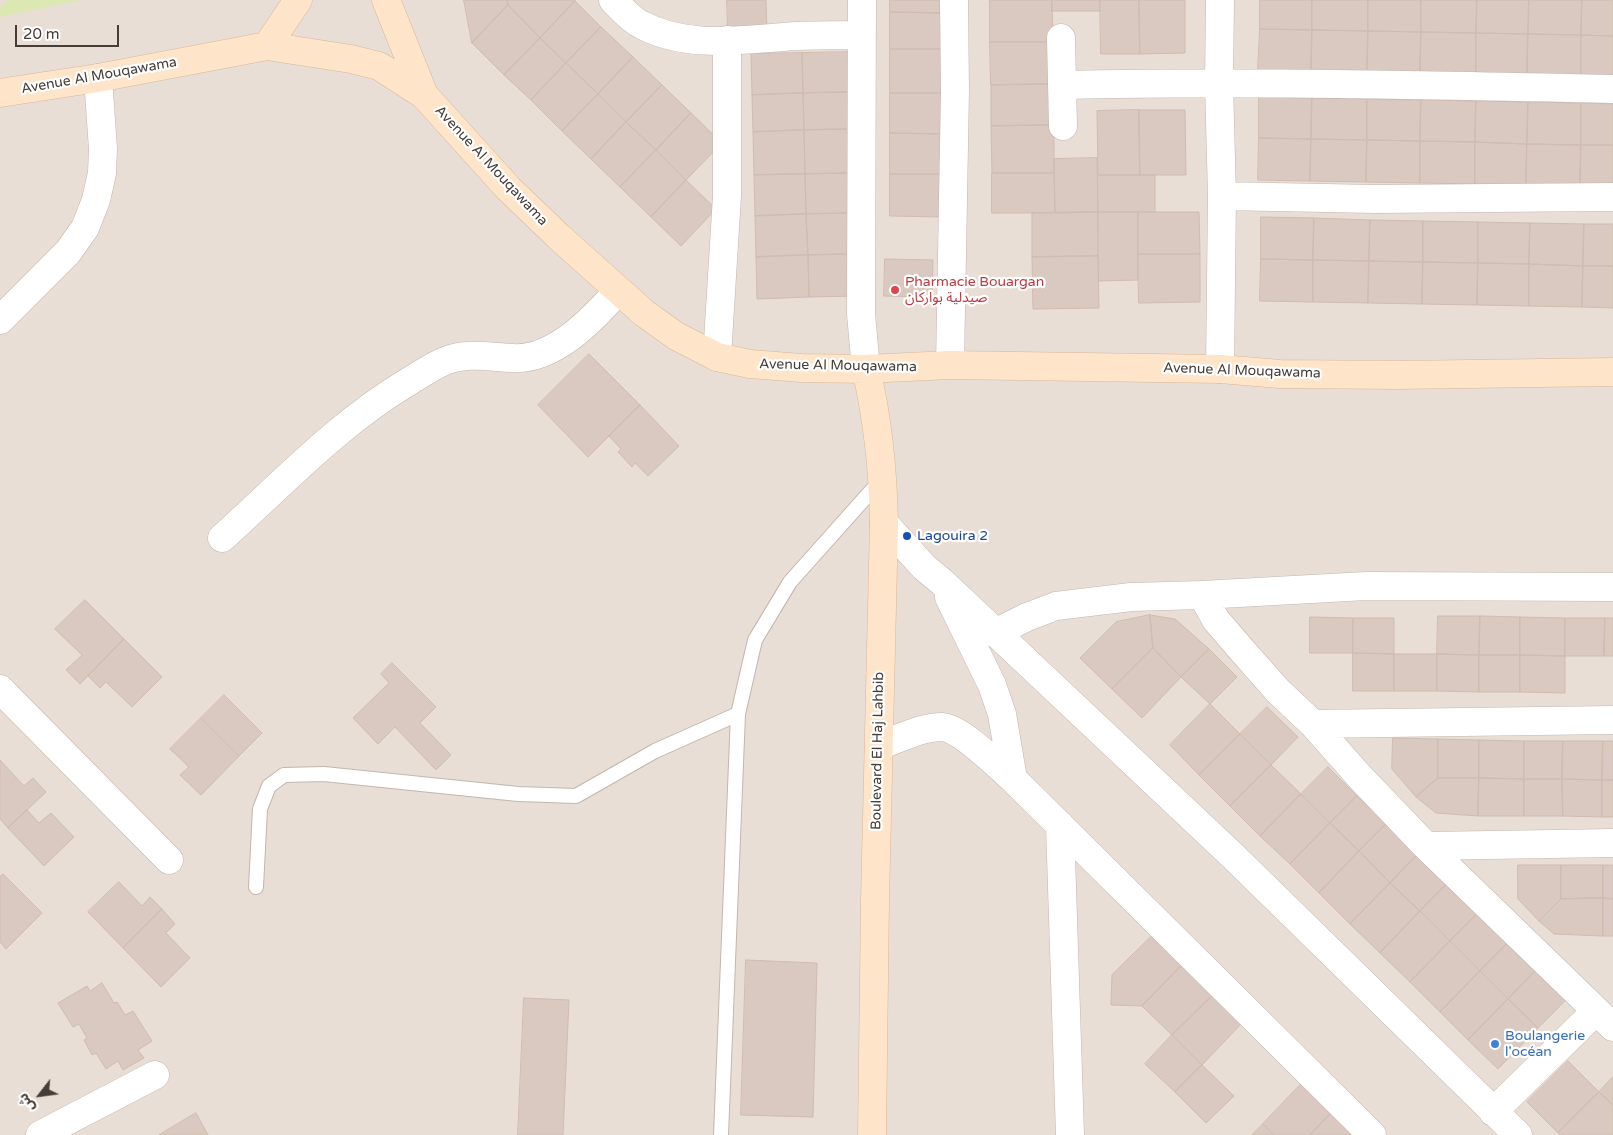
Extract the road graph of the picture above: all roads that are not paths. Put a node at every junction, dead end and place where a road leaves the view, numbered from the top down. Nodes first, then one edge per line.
1 (298, 0) edge
2 (386, 0) edge
3 (613, 0) edge
4 (862, 0) edge
5 (954, 0) edge
6 (1220, 0) edge
7 (862, 35) junction
8 (1061, 38) dead end
9 (727, 40) junction
10 (268, 46) junction
11 (98, 78) junction
12 (1219, 84) junction
13 (1062, 85) junction
14 (1613, 89) edge
15 (0, 93) edge
16 (424, 95) junction
17 (1063, 126) dead end
18 (1222, 196) junction
19 (1613, 197) edge
20 (618, 291) junction
21 (0, 320) edge
22 (717, 357) junction
23 (950, 365) junction
24 (866, 369) junction
25 (1220, 369) junction
26 (1613, 372) edge
27 (883, 478) junction
28 (884, 524) junction
29 (222, 538) dead end
30 (942, 582) junction
31 (1613, 587) edge
32 (1202, 595) junction
33 (995, 633) junction
34 (0, 689) edge
35 (738, 714) junction
36 (1613, 720) edge
37 (1313, 724) junction
38 (879, 746) junction
39 (1013, 779) junction
40 (1060, 825) junction
41 (1613, 843) edge
42 (1426, 846) junction
43 (169, 860) dead end
44 (256, 887) dead end
45 (1605, 1019) edge
46 (155, 1075) dead end
47 (1493, 1112) junction
48 (40, 1135) edge
49 (721, 1135) edge
50 (872, 1135) edge
51 (1070, 1135) edge
52 (1372, 1135) edge
53 (1518, 1135) edge

1 - 10 street
2 - 16 street
3 - 9 street
4 - 7 street
5 - 23 street
6 - 12 street
7 - 9 street
7 - 24 street
8 - 13 street
9 - 22 street
10 - 11 street, Avenue Al Mouqawama
10 - 16 street, Avenue Al Mouqawama
11 - 15 street, Avenue Al Mouqawama
11 - 21 street
12 - 13 street
12 - 14 street
12 - 18 street
13 - 17 street
16 - 20 street, Avenue Al Mouqawama
18 - 19 street
18 - 25 street
20 - 22 street, Avenue Al Mouqawama
20 - 29 street
22 - 24 street, Avenue Al Mouqawama
23 - 24 street, Avenue Al Mouqawama
23 - 25 street, Avenue Al Mouqawama
24 - 27 street, Boulevard El Haj Lahbib
25 - 26 street, Avenue Al Mouqawama
27 - 28 street, Boulevard El Haj Lahbib
27 - 35 lane
28 - 30 street
28 - 38 street, Boulevard El Haj Lahbib
30 - 33 street
30 - 39 street
31 - 32 street
32 - 33 street
32 - 37 street
33 - 47 street
34 - 43 street
35 - 44 lane
35 - 49 lane
36 - 37 street
37 - 42 street
38 - 39 street
38 - 50 street, Boulevard El Haj Lahbib
39 - 40 street
40 - 51 street
40 - 52 street
41 - 42 street
42 - 45 street
45 - 47 street
46 - 48 street
47 - 53 street

